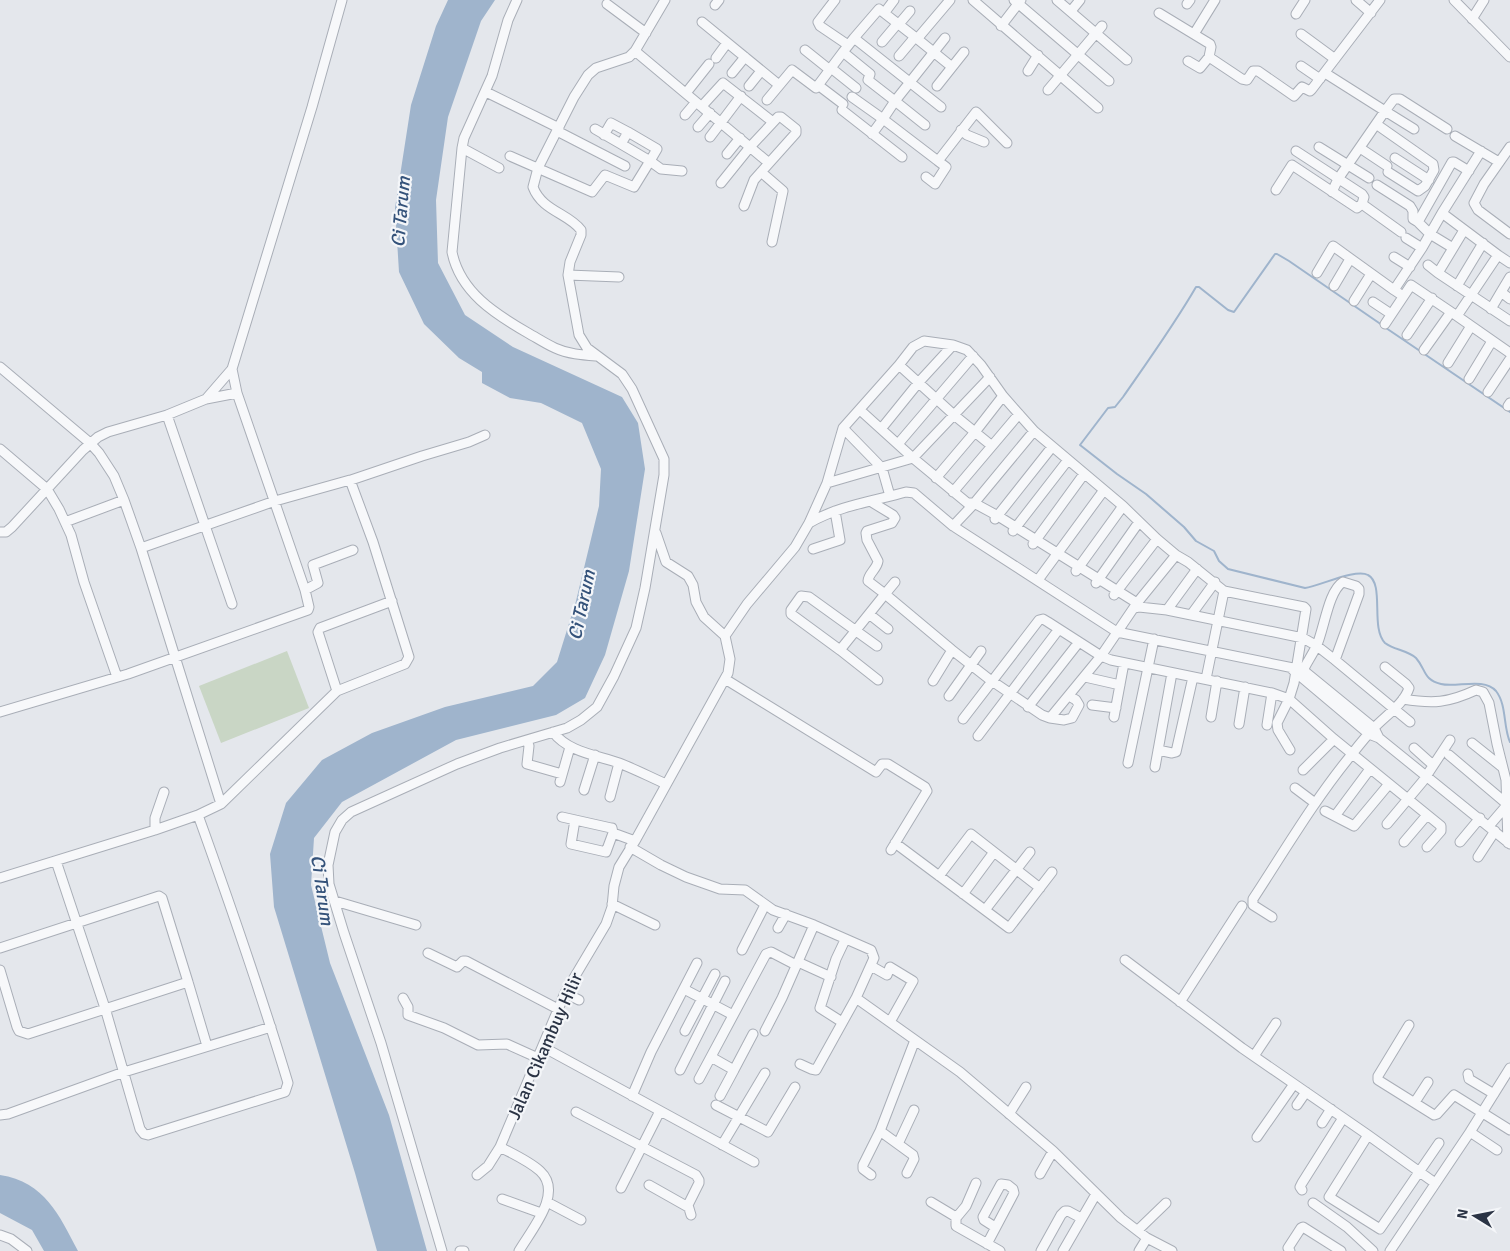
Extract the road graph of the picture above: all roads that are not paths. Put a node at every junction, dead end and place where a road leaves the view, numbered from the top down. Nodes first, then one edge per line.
1 (342, 0) edge
2 (517, 0) edge
3 (666, 0) edge
4 (835, 0) edge
5 (894, 0) edge
6 (950, 0) edge
7 (973, 0) edge
8 (1057, 0) edge
9 (1080, 0) edge
10 (1215, 0) edge
11 (1305, 0) edge
12 (1356, 0) edge
13 (1380, 0) edge
14 (1454, 0) edge
15 (1484, 0) edge
16 (1018, 1) edge
17 (607, 4) dead end
18 (910, 11) dead end
19 (885, 12) junction
20 (1071, 12) junction
21 (1159, 13) dead end
22 (1371, 13) junction
23 (1296, 14) dead end
24 (1472, 19) junction
25 (702, 22) dead end
26 (898, 23) junction
27 (1001, 26) junction
28 (1099, 30) junction
29 (646, 32) junction
30 (1194, 34) junction
31 (1301, 34) dead end
32 (916, 38) junction
33 (945, 38) dead end
34 (882, 42) dead end
35 (728, 43) junction
36 (848, 45) junction
37 (635, 50) junction
38 (804, 50) dead end
39 (934, 52) junction
40 (964, 52) dead end
41 (1078, 54) junction
42 (1038, 55) junction
43 (899, 56) dead end
44 (745, 57) junction
45 (1209, 57) junction
46 (1510, 58) edge
47 (1335, 59) junction
48 (1127, 60) dead end
49 (1188, 61) dead end
50 (1301, 66) dead end
51 (952, 67) junction
52 (830, 69) junction
53 (761, 71) junction
54 (1028, 71) dead end
55 (732, 73) dead end
56 (1061, 75) junction
57 (1323, 76) junction
58 (910, 81) junction
59 (1109, 81) dead end
60 (779, 85) junction
61 (818, 85) junction
62 (749, 86) dead end
63 (937, 86) dead end
64 (1048, 90) dead end
65 (486, 92) junction
66 (686, 93) junction
67 (741, 96) junction
68 (767, 100) dead end
69 (895, 101) junction
70 (699, 104) junction
71 (942, 107) dead end
72 (1098, 108) dead end
73 (1385, 111) junction
74 (710, 113) junction
75 (685, 115) dead end
76 (883, 119) junction
77 (773, 122) junction
78 (722, 123) junction
79 (1376, 124) junction
80 (925, 125) dead end
81 (698, 127) dead end
82 (558, 129) junction
83 (596, 129) dead end
84 (1414, 129) dead end
85 (1447, 129) dead end
86 (961, 130) junction
87 (628, 132) junction
88 (604, 134) junction
89 (872, 134) junction
90 (1455, 136) dead end
91 (710, 137) dead end
92 (740, 138) junction
93 (645, 142) junction
94 (984, 142) dead end
95 (1007, 143) dead end
96 (621, 144) junction
97 (750, 147) junction
98 (1319, 147) dead end
99 (1510, 147) edge
100 (462, 148) junction
101 (1360, 148) junction
102 (1296, 151) dead end
103 (1481, 151) junction
104 (638, 154) junction
105 (727, 154) dead end
106 (510, 156) dead end
107 (902, 157) dead end
108 (1395, 158) dead end
109 (650, 161) junction
110 (938, 161) junction
111 (1499, 162) junction
112 (769, 163) junction
113 (1348, 164) junction
114 (625, 166) dead end
115 (499, 168) dead end
116 (538, 168) junction
117 (682, 171) dead end
118 (1470, 171) junction
119 (761, 172) junction
120 (926, 177) dead end
121 (1369, 178) dead end
122 (1338, 179) junction
123 (1429, 180) junction
124 (721, 183) dead end
125 (1376, 185) dead end
126 (1276, 190) dead end
127 (1332, 192) junction
128 (1362, 204) junction
129 (744, 206) dead end
130 (1442, 213) junction
131 (1418, 222) junction
132 (1464, 230) junction
133 (1430, 234) junction
134 (1510, 234) edge
135 (772, 242) dead end
136 (1483, 244) junction
137 (1422, 248) junction
138 (1453, 248) junction
139 (1498, 255) junction
140 (1394, 257) dead end
141 (1350, 259) junction
142 (1510, 263) edge
143 (1428, 265) dead end
144 (1410, 267) junction
145 (1438, 273) junction
146 (1317, 274) dead end
147 (1371, 274) junction
148 (568, 275) junction
149 (619, 276) dead end
150 (1510, 277) edge
151 (1334, 286) dead end
152 (1457, 286) junction
153 (1394, 290) junction
154 (1501, 292) junction
155 (1402, 296) junction
156 (1471, 296) junction
157 (1432, 298) junction
158 (1510, 299) edge
159 (1354, 300) dead end
160 (1373, 302) dead end
161 (1491, 309) junction
162 (1391, 314) junction
163 (1454, 314) junction
164 (1510, 321) edge
165 (1385, 324) dead end
166 (1471, 326) junction
167 (1406, 335) dead end
168 (1492, 341) junction
169 (953, 345) junction
170 (1424, 350) dead end
171 (1510, 353) edge
172 (596, 356) junction
173 (973, 356) junction
174 (1510, 359) edge
175 (1448, 363) dead end
176 (899, 365) junction
177 (0, 367) edge
178 (232, 369) junction
179 (990, 377) junction
180 (1469, 379) dead end
181 (919, 382) junction
182 (1488, 392) dead end
183 (237, 393) junction
184 (1003, 396) junction
185 (936, 399) junction
186 (206, 400) junction
187 (860, 410) junction
188 (1019, 414) junction
189 (167, 415) junction
190 (954, 415) junction
191 (843, 428) junction
192 (881, 429) junction
193 (1034, 431) junction
194 (975, 432) junction
195 (485, 435) dead end
196 (90, 443) junction
197 (898, 444) junction
198 (992, 446) junction
199 (1052, 447) junction
200 (0, 449) edge
201 (913, 458) junction
202 (1068, 460) junction
203 (882, 468) junction
204 (1084, 474) junction
205 (936, 478) junction
206 (351, 480) junction
207 (826, 483) junction
208 (47, 489) junction
209 (1104, 490) junction
210 (953, 492) junction
211 (890, 496) junction
212 (124, 500) junction
213 (275, 501) junction
214 (870, 501) junction
215 (971, 504) junction
216 (1124, 506) junction
217 (835, 511) junction
218 (996, 518) junction
219 (65, 522) junction
220 (1139, 522) junction
221 (809, 523) junction
222 (206, 524) junction
223 (953, 526) junction
224 (655, 530) junction
225 (1015, 530) junction
226 (0, 532) edge
227 (1156, 539) junction
228 (1034, 542) junction
229 (141, 548) junction
230 (813, 549) dead end
231 (353, 550) dead end
232 (1058, 554) junction
233 (1176, 555) junction
234 (1197, 569) junction
235 (1077, 570) junction
236 (1038, 580) junction
237 (895, 582) dead end
238 (1097, 582) junction
239 (1215, 582) junction
240 (305, 590) junction
241 (1224, 591) junction
242 (1115, 593) junction
243 (885, 594) junction
244 (392, 601) junction
245 (232, 604) dead end
246 (1137, 606) junction
247 (1167, 610) junction
248 (869, 614) junction
249 (1191, 615) junction
250 (1218, 620) junction
251 (888, 629) dead end
252 (1059, 629) junction
253 (856, 630) junction
254 (1117, 632) junction
255 (722, 633) junction
256 (1303, 638) junction
257 (1154, 639) junction
258 (1079, 642) junction
259 (877, 646) dead end
260 (1317, 646) junction
261 (840, 650) junction
262 (952, 650) junction
263 (1212, 650) junction
264 (981, 651) dead end
265 (1101, 656) junction
266 (175, 657) junction
267 (1335, 660) junction
268 (1124, 663) junction
269 (971, 665) junction
270 (1385, 667) dead end
271 (1148, 668) junction
272 (1298, 671) junction
273 (1172, 673) junction
274 (1085, 677) junction
275 (1193, 677) junction
276 (117, 678) junction
277 (725, 679) junction
278 (878, 680) dead end
279 (1206, 680) junction
280 (992, 681) junction
281 (1216, 681) junction
282 (933, 682) dead end
283 (1120, 685) junction
284 (1245, 687) junction
285 (338, 691) junction
286 (1272, 692) junction
287 (1010, 694) junction
288 (948, 696) dead end
289 (1069, 696) junction
290 (1289, 699) junction
291 (1403, 699) junction
292 (1092, 705) dead end
293 (1028, 707) junction
294 (1393, 709) junction
295 (0, 712) edge
296 (1211, 716) dead end
297 (1050, 718) junction
298 (963, 719) dead end
299 (1410, 722) dead end
300 (1239, 724) dead end
301 (1266, 725) dead end
302 (1371, 731) junction
303 (553, 732) junction
304 (978, 736) dead end
305 (1334, 739) junction
306 (527, 740) junction
307 (1450, 740) dead end
308 (1472, 742) dead end
309 (570, 747) junction
310 (1414, 748) dead end
311 (1158, 750) junction
312 (1290, 750) dead end
313 (1352, 754) junction
314 (595, 755) junction
315 (1449, 755) dead end
316 (1128, 763) dead end
317 (619, 764) junction
318 (1433, 765) junction
319 (1155, 767) dead end
320 (1502, 767) junction
321 (1370, 768) junction
322 (1303, 770) dead end
323 (1426, 776) junction
324 (666, 784) junction
325 (1389, 784) junction
326 (1296, 788) dead end
327 (584, 790) dead end
328 (164, 792) dead end
329 (610, 797) dead end
330 (1408, 800) junction
331 (1315, 803) junction
332 (221, 804) junction
333 (1507, 805) junction
334 (1325, 811) dead end
335 (198, 815) junction
336 (1427, 815) junction
337 (1335, 816) junction
338 (562, 817) dead end
339 (1480, 818) junction
340 (575, 820) junction
341 (1387, 824) dead end
342 (1492, 829) junction
343 (155, 830) junction
344 (613, 834) junction
345 (1404, 842) dead end
346 (1460, 842) dead end
347 (1509, 843) edge
348 (633, 844) junction
349 (1427, 848) dead end
350 (994, 852) junction
351 (1030, 852) dead end
352 (1478, 857) dead end
353 (56, 861) junction
354 (1016, 870) junction
355 (1052, 872) dead end
356 (939, 876) junction
357 (0, 878) edge
358 (1040, 888) junction
359 (963, 894) junction
360 (334, 901) junction
361 (612, 904) junction
362 (764, 905) junction
363 (1242, 906) dead end
364 (985, 910) junction
365 (786, 914) junction
366 (1272, 917) dead end
367 (77, 922) junction
368 (416, 925) dead end
369 (655, 925) dead end
370 (814, 925) junction
371 (778, 928) dead end
372 (845, 940) junction
373 (0, 948) edge
374 (742, 950) dead end
375 (428, 953) dead end
376 (1125, 960) dead end
377 (697, 963) dead end
378 (797, 964) junction
379 (871, 966) junction
380 (0, 970) edge
381 (715, 974) dead end
382 (831, 977) junction
383 (725, 981) dead end
384 (188, 982) junction
385 (684, 989) junction
386 (565, 993) junction
387 (402, 998) dead end
388 (856, 998) junction
389 (702, 999) junction
390 (579, 1000) dead end
391 (1180, 1002) junction
392 (713, 1005) junction
393 (105, 1008) junction
394 (558, 1009) junction
395 (733, 1015) junction
396 (842, 1022) junction
397 (890, 1022) junction
398 (1276, 1023) dead end
399 (1409, 1025) dead end
400 (271, 1027) junction
401 (686, 1031) dead end
402 (765, 1031) dead end
403 (753, 1034) dead end
404 (915, 1040) junction
405 (207, 1046) junction
406 (543, 1048) junction
407 (1254, 1056) junction
408 (711, 1057) junction
409 (538, 1058) junction
410 (800, 1064) dead end
411 (1510, 1068) edge
412 (680, 1070) dead end
413 (734, 1070) junction
414 (124, 1072) junction
415 (765, 1073) dead end
416 (1468, 1074) dead end
417 (700, 1080) dead end
418 (1428, 1082) dead end
419 (1294, 1084) junction
420 (795, 1087) dead end
421 (1026, 1088) dead end
422 (1306, 1092) junction
423 (1494, 1094) junction
424 (632, 1096) junction
425 (720, 1096) dead end
426 (1415, 1102) junction
427 (716, 1105) dead end
428 (1297, 1105) dead end
429 (1331, 1109) junction
430 (914, 1110) dead end
431 (660, 1111) junction
432 (576, 1112) dead end
433 (1482, 1113) junction
434 (1010, 1114) junction
435 (0, 1115) edge
436 (739, 1118) junction
437 (1343, 1118) junction
438 (1322, 1123) dead end
439 (1510, 1130) edge
440 (880, 1131) junction
441 (1470, 1132) junction
442 (1368, 1135) junction
443 (1257, 1137) dead end
444 (898, 1144) junction
445 (1439, 1144) dead end
446 (722, 1145) junction
447 (500, 1147) junction
448 (642, 1147) junction
449 (1498, 1150) dead end
450 (1053, 1151) junction
451 (754, 1162) dead end
452 (907, 1173) dead end
453 (1420, 1173) junction
454 (1040, 1174) dead end
455 (476, 1175) dead end
456 (870, 1175) dead end
457 (976, 1183) dead end
458 (1435, 1183) junction
459 (649, 1186) dead end
460 (620, 1188) dead end
461 (1302, 1190) dead end
462 (1096, 1194) junction
463 (502, 1199) dead end
464 (547, 1202) junction
465 (931, 1202) dead end
466 (1166, 1203) dead end
467 (1313, 1203) dead end
468 (541, 1214) junction
469 (956, 1218) junction
470 (1081, 1218) junction
471 (581, 1220) dead end
472 (995, 1228) junction
473 (1138, 1230) junction
474 (0, 1235) edge
475 (1147, 1238) junction
476 (987, 1244) junction
477 (1368, 1247) edge
478 (25, 1250) edge
479 (442, 1251) edge
480 (519, 1251) edge
481 (1000, 1251) edge
482 (1042, 1251) edge
483 (1063, 1251) edge
484 (1139, 1251) edge
485 (1172, 1251) edge
486 (1290, 1251) edge
487 (1341, 1251) edge
488 (1390, 1251) edge

1 - 178 street
2 - 65 street
3 - 29 street
4 - 36 street
5 - 19 street
6 - 32 street
7 - 27 street
8 - 20 street
9 - 20 street
10 - 30 street
11 - 23 street
12 - 22 street
13 - 22 street
14 - 24 street
15 - 24 street
16 - 27 street
16 - 41 street
17 - 29 street
18 - 26 street
19 - 26 street
19 - 36 street
20 - 28 street
21 - 30 street
22 - 47 street
24 - 46 street
25 - 35 street
26 - 32 street
26 - 34 street
27 - 42 street
28 - 41 street
28 - 48 street
29 - 37 street
30 - 45 street
31 - 47 street
32 - 39 street
32 - 43 street
33 - 39 street
35 - 44 street
35 - 66 street
36 - 52 street
36 - 58 street
36 - 69 street
37 - 66 street
37 - 82 street
38 - 52 street
39 - 51 street
39 - 58 street
40 - 51 street
41 - 56 street
41 - 59 street
42 - 54 street
42 - 56 street
44 - 53 street
44 - 55 street
45 - 49 street
45 - 57 street
47 - 57 street
50 - 57 street
51 - 63 street
52 - 61 street
52 - 76 street
53 - 60 street
53 - 62 street
56 - 64 street
56 - 72 street
57 - 73 street
58 - 69 street
58 - 71 street
60 - 61 street
60 - 68 street
61 - 89 street
65 - 82 street
65 - 100 street
66 - 70 street
67 - 70 street
67 - 77 street
67 - 78 street
69 - 76 street
69 - 80 street
70 - 74 street
70 - 75 street
73 - 79 street
73 - 84 street
73 - 85 street
74 - 78 street
74 - 81 street
76 - 89 street
76 - 110 street
77 - 97 street
77 - 112 street
78 - 91 street
78 - 92 street
79 - 101 street
79 - 123 street
82 - 114 street
82 - 116 street
83 - 88 street
86 - 94 street
86 - 95 street
86 - 110 street
87 - 88 street
87 - 93 street
87 - 96 street
88 - 96 street
89 - 107 street
90 - 103 street
92 - 97 street
92 - 105 street
93 - 104 street
93 - 109 street
96 - 104 street
97 - 112 street
97 - 124 street
98 - 113 street
99 - 111 street
100 - 115 street
100 - 172 street
101 - 113 street
101 - 123 street
102 - 122 street
103 - 111 street
103 - 118 street
104 - 109 street
106 - 116 street
108 - 123 street
109 - 116 street
109 - 117 street
110 - 120 street
111 - 134 street
112 - 119 street
113 - 121 street
113 - 122 street
116 - 148 street
118 - 130 street
118 - 131 street
119 - 129 street
119 - 135 street
122 - 127 street
122 - 128 street
125 - 131 street
126 - 127 street
127 - 128 street
128 - 137 street
130 - 132 street
130 - 133 street
131 - 133 street
132 - 136 street
132 - 138 street
133 - 137 street
133 - 138 street
136 - 139 street
136 - 152 street
137 - 144 street
138 - 145 street
139 - 142 street
139 - 156 street
140 - 144 street
141 - 146 street
141 - 147 street
141 - 151 street
143 - 145 street
144 - 153 street
145 - 152 street
147 - 153 street
147 - 159 street
148 - 149 street
148 - 172 street
150 - 154 street
152 - 156 street
153 - 155 street
154 - 158 street
154 - 161 street
155 - 157 street
155 - 162 street
156 - 161 street
156 - 163 street
157 - 163 street
157 - 167 street
160 - 162 street
161 - 164 street
162 - 165 street
163 - 166 street
163 - 170 street
166 - 168 street
166 - 175 street
168 - 171 street
168 - 180 street
169 - 173 street
169 - 176 street
169 - 181 street
172 - 224 street
173 - 179 street
173 - 185 street
174 - 182 street
176 - 181 street
176 - 187 street
177 - 196 street
178 - 183 street
178 - 186 street
179 - 184 street
179 - 190 street
181 - 185 street
181 - 192 street
183 - 186 street
183 - 213 street
184 - 188 street
184 - 194 street
185 - 190 street
185 - 197 street
186 - 189 street
187 - 191 street
187 - 192 street
188 - 193 street
188 - 198 street
189 - 196 street
189 - 222 street
190 - 194 street
190 - 201 street
191 - 203 street
191 - 207 street
192 - 197 street
193 - 199 street
193 - 215 street
194 - 198 street
194 - 205 street
195 - 206 street
196 - 208 street
196 - 212 street
197 - 201 street
198 - 210 street
199 - 202 street
199 - 218 street
200 - 208 street
201 - 203 street
201 - 205 street
202 - 204 street
202 - 225 street
203 - 207 street
203 - 211 street
204 - 209 street
204 - 228 street
205 - 210 street
206 - 213 street
206 - 244 street
207 - 221 street
208 - 219 street
208 - 226 street
209 - 216 street
209 - 232 street
210 - 215 street
211 - 214 street
211 - 223 street
212 - 219 street
212 - 229 street
213 - 222 street
213 - 240 street
214 - 217 street
214 - 243 street
215 - 218 street
215 - 223 street
216 - 220 street
216 - 235 street
217 - 221 street
217 - 230 street
218 - 225 street
219 - 276 street
220 - 227 street
220 - 238 street
221 - 255 street
222 - 229 street
222 - 245 street
223 - 236 street
224 - 255 street
224 - 303 street
225 - 228 street
227 - 233 street
227 - 242 street
228 - 232 street
229 - 266 street
231 - 240 street
232 - 235 street
232 - 236 street
233 - 234 street
233 - 246 street
234 - 239 street
234 - 247 street
235 - 238 street
236 - 254 street
237 - 243 street
238 - 242 street
239 - 241 street
239 - 249 street
240 - 266 street
241 - 250 street
241 - 256 street
242 - 246 street
243 - 248 street
243 - 262 street
244 - 285 street
244 - 285 street
246 - 247 street
246 - 254 street
247 - 249 street
248 - 251 street
248 - 253 street
249 - 250 street
250 - 256 street
250 - 263 street
252 - 258 street
252 - 280 street
252 - 287 street
253 - 259 street
253 - 261 street
253 - 261 street
254 - 257 street
254 - 265 street
255 - 277 street, Jalan Cikambuy Hilir
256 - 260 street
256 - 272 street
257 - 263 street
257 - 271 street
258 - 265 street
258 - 293 street
260 - 267 street
260 - 267 street
260 - 272 street
261 - 278 street
262 - 269 street
262 - 282 street
263 - 272 street
263 - 279 street
264 - 269 street
265 - 268 street
265 - 274 street
266 - 276 street
266 - 332 street
267 - 294 street
268 - 271 street
268 - 283 street
269 - 280 street
269 - 288 street
270 - 291 street
271 - 273 street
271 - 316 street
272 - 290 street
272 - 302 street
273 - 275 street
273 - 311 street
274 - 283 street
274 - 289 street
275 - 279 street
275 - 311 street
276 - 295 street
277 - 324 street, Jalan Cikambuy Hilir
277 - 356 street
279 - 281 street
280 - 287 street
280 - 298 street
281 - 284 street
281 - 296 street
283 - 292 street
284 - 286 street
284 - 300 street
285 - 332 street
286 - 290 street
286 - 301 street
287 - 293 street
287 - 304 street
289 - 297 street
289 - 297 street
290 - 305 street
290 - 312 street
291 - 294 street
291 - 320 street
293 - 297 street
294 - 299 street
294 - 302 street
302 - 313 street
302 - 323 street
303 - 306 street
303 - 309 street
305 - 313 street
305 - 322 street
306 - 309 street
306 - 360 street
307 - 318 street
308 - 320 street
309 - 314 street
310 - 318 street
311 - 319 street
313 - 321 street
313 - 331 street
314 - 317 street
314 - 327 street
315 - 333 street
317 - 324 street
317 - 329 street
318 - 323 street
320 - 333 street
321 - 325 street
321 - 337 street
323 - 330 street
323 - 339 street
324 - 348 street, Jalan Cikambuy Hilir
325 - 330 street
325 - 337 street
326 - 331 street
328 - 343 street
330 - 336 street
330 - 341 street
331 - 366 street
332 - 335 street
333 - 342 street
333 - 347 street
334 - 337 street
335 - 343 street
335 - 400 street
336 - 345 street
336 - 349 street
338 - 340 street
339 - 342 street
339 - 346 street
340 - 344 street
340 - 344 street
342 - 347 street
342 - 352 street
343 - 353 street
344 - 348 street
348 - 361 street, Jalan Cikambuy Hilir
348 - 362 street
350 - 354 street
350 - 356 street
350 - 359 street
351 - 354 street
353 - 357 street
353 - 367 street
354 - 358 street
354 - 364 street
355 - 358 street
356 - 359 street
358 - 364 street
359 - 364 street
360 - 368 street
360 - 479 street
361 - 369 street
361 - 386 street, Jalan Cikambuy Hilir
362 - 365 street
362 - 374 street
363 - 391 street
365 - 370 street
365 - 371 street
367 - 373 street
367 - 384 street
367 - 393 street
370 - 372 street
370 - 378 street
372 - 379 street
372 - 382 street
375 - 394 street
376 - 391 street
377 - 385 street
378 - 382 street
378 - 395 street
378 - 402 street
379 - 388 street
379 - 397 street
380 - 393 street
381 - 389 street
382 - 396 street
383 - 392 street
384 - 393 street
384 - 405 street
385 - 389 street
385 - 424 street
386 - 390 street
386 - 394 street, Jalan Cikambuy Hilir
387 - 409 street
388 - 396 street
388 - 397 street
389 - 392 street
389 - 401 street
391 - 407 street
392 - 395 street
392 - 412 street
393 - 414 street
394 - 406 street, Jalan Cikambuy Hilir
395 - 408 street
396 - 410 street
397 - 404 street
398 - 407 street
399 - 426 street
400 - 405 street
400 - 414 street
403 - 413 street
404 - 434 street
404 - 440 street
405 - 414 street
406 - 409 street, Jalan Cikambuy Hilir
406 - 424 street
407 - 419 street
408 - 413 street
408 - 417 street
409 - 447 street, Jalan Cikambuy Hilir
411 - 423 street
413 - 425 street
414 - 435 street
415 - 436 street
416 - 423 street
418 - 426 street
419 - 422 street
419 - 443 street
420 - 436 street
421 - 434 street
422 - 428 street
422 - 429 street
423 - 433 street
424 - 431 street
426 - 433 street
427 - 436 street
429 - 437 street
429 - 438 street
430 - 444 street
431 - 446 street
431 - 448 street
432 - 448 street
433 - 439 street
433 - 441 street
434 - 450 street
436 - 446 street
437 - 442 street
437 - 461 street
440 - 444 street
440 - 456 street
441 - 449 street
441 - 458 street
442 - 453 street
442 - 453 street
444 - 452 street
445 - 453 street
446 - 451 street
447 - 455 street, Jalan Cikambuy Hilir
447 - 464 street
448 - 459 street
448 - 460 street
450 - 454 street
450 - 462 street
453 - 458 street
457 - 469 street
458 - 488 street
462 - 470 street
462 - 473 street
463 - 468 street
464 - 468 street
464 - 471 street
465 - 469 street
466 - 473 street
467 - 477 street
468 - 480 street
469 - 476 street
470 - 482 street
470 - 483 street
472 - 472 street
472 - 476 street
473 - 475 street
474 - 478 street
475 - 484 street
475 - 485 street
476 - 481 street
486 - 487 street

